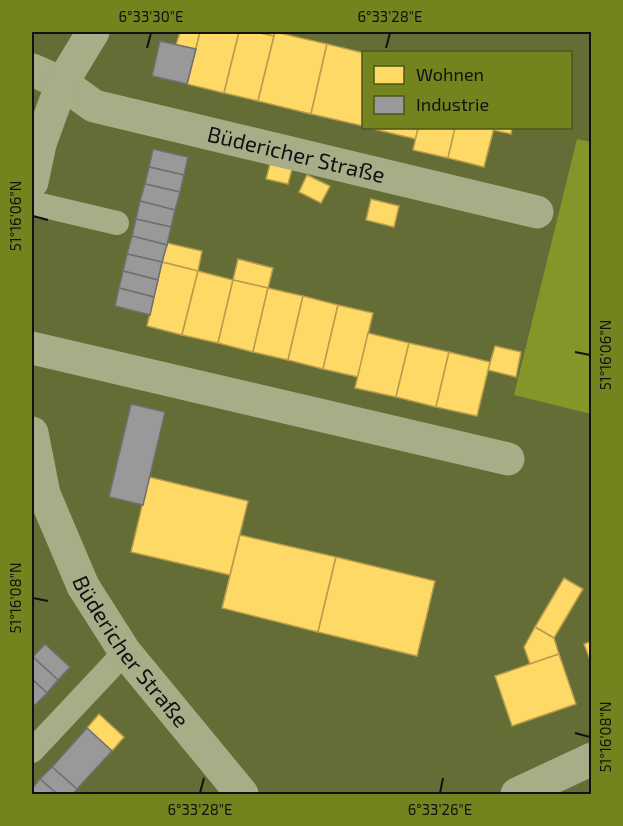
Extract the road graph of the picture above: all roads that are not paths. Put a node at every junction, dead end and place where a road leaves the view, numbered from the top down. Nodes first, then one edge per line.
1 (93, 32) edge
2 (32, 70) edge
3 (63, 83) junction
4 (36, 143) edge
5 (32, 182) edge
6 (32, 203) edge
7 (537, 212) dead end
8 (117, 223) dead end
9 (32, 348) edge
10 (32, 433) edge
11 (508, 459) dead end
12 (38, 494) edge
13 (125, 652) junction
14 (32, 751) edge
15 (591, 759) edge
16 (242, 795) edge
17 (517, 795) edge

1 - 3 street
2 - 3 street, Büdericher Straße
3 - 4 street
3 - 7 street, Büdericher Straße
4 - 5 street
6 - 8 lane
9 - 11 street
10 - 12 street, Büdericher Straße
12 - 13 street, Büdericher Straße
13 - 14 lane
13 - 16 street, Büdericher Straße
15 - 17 street

